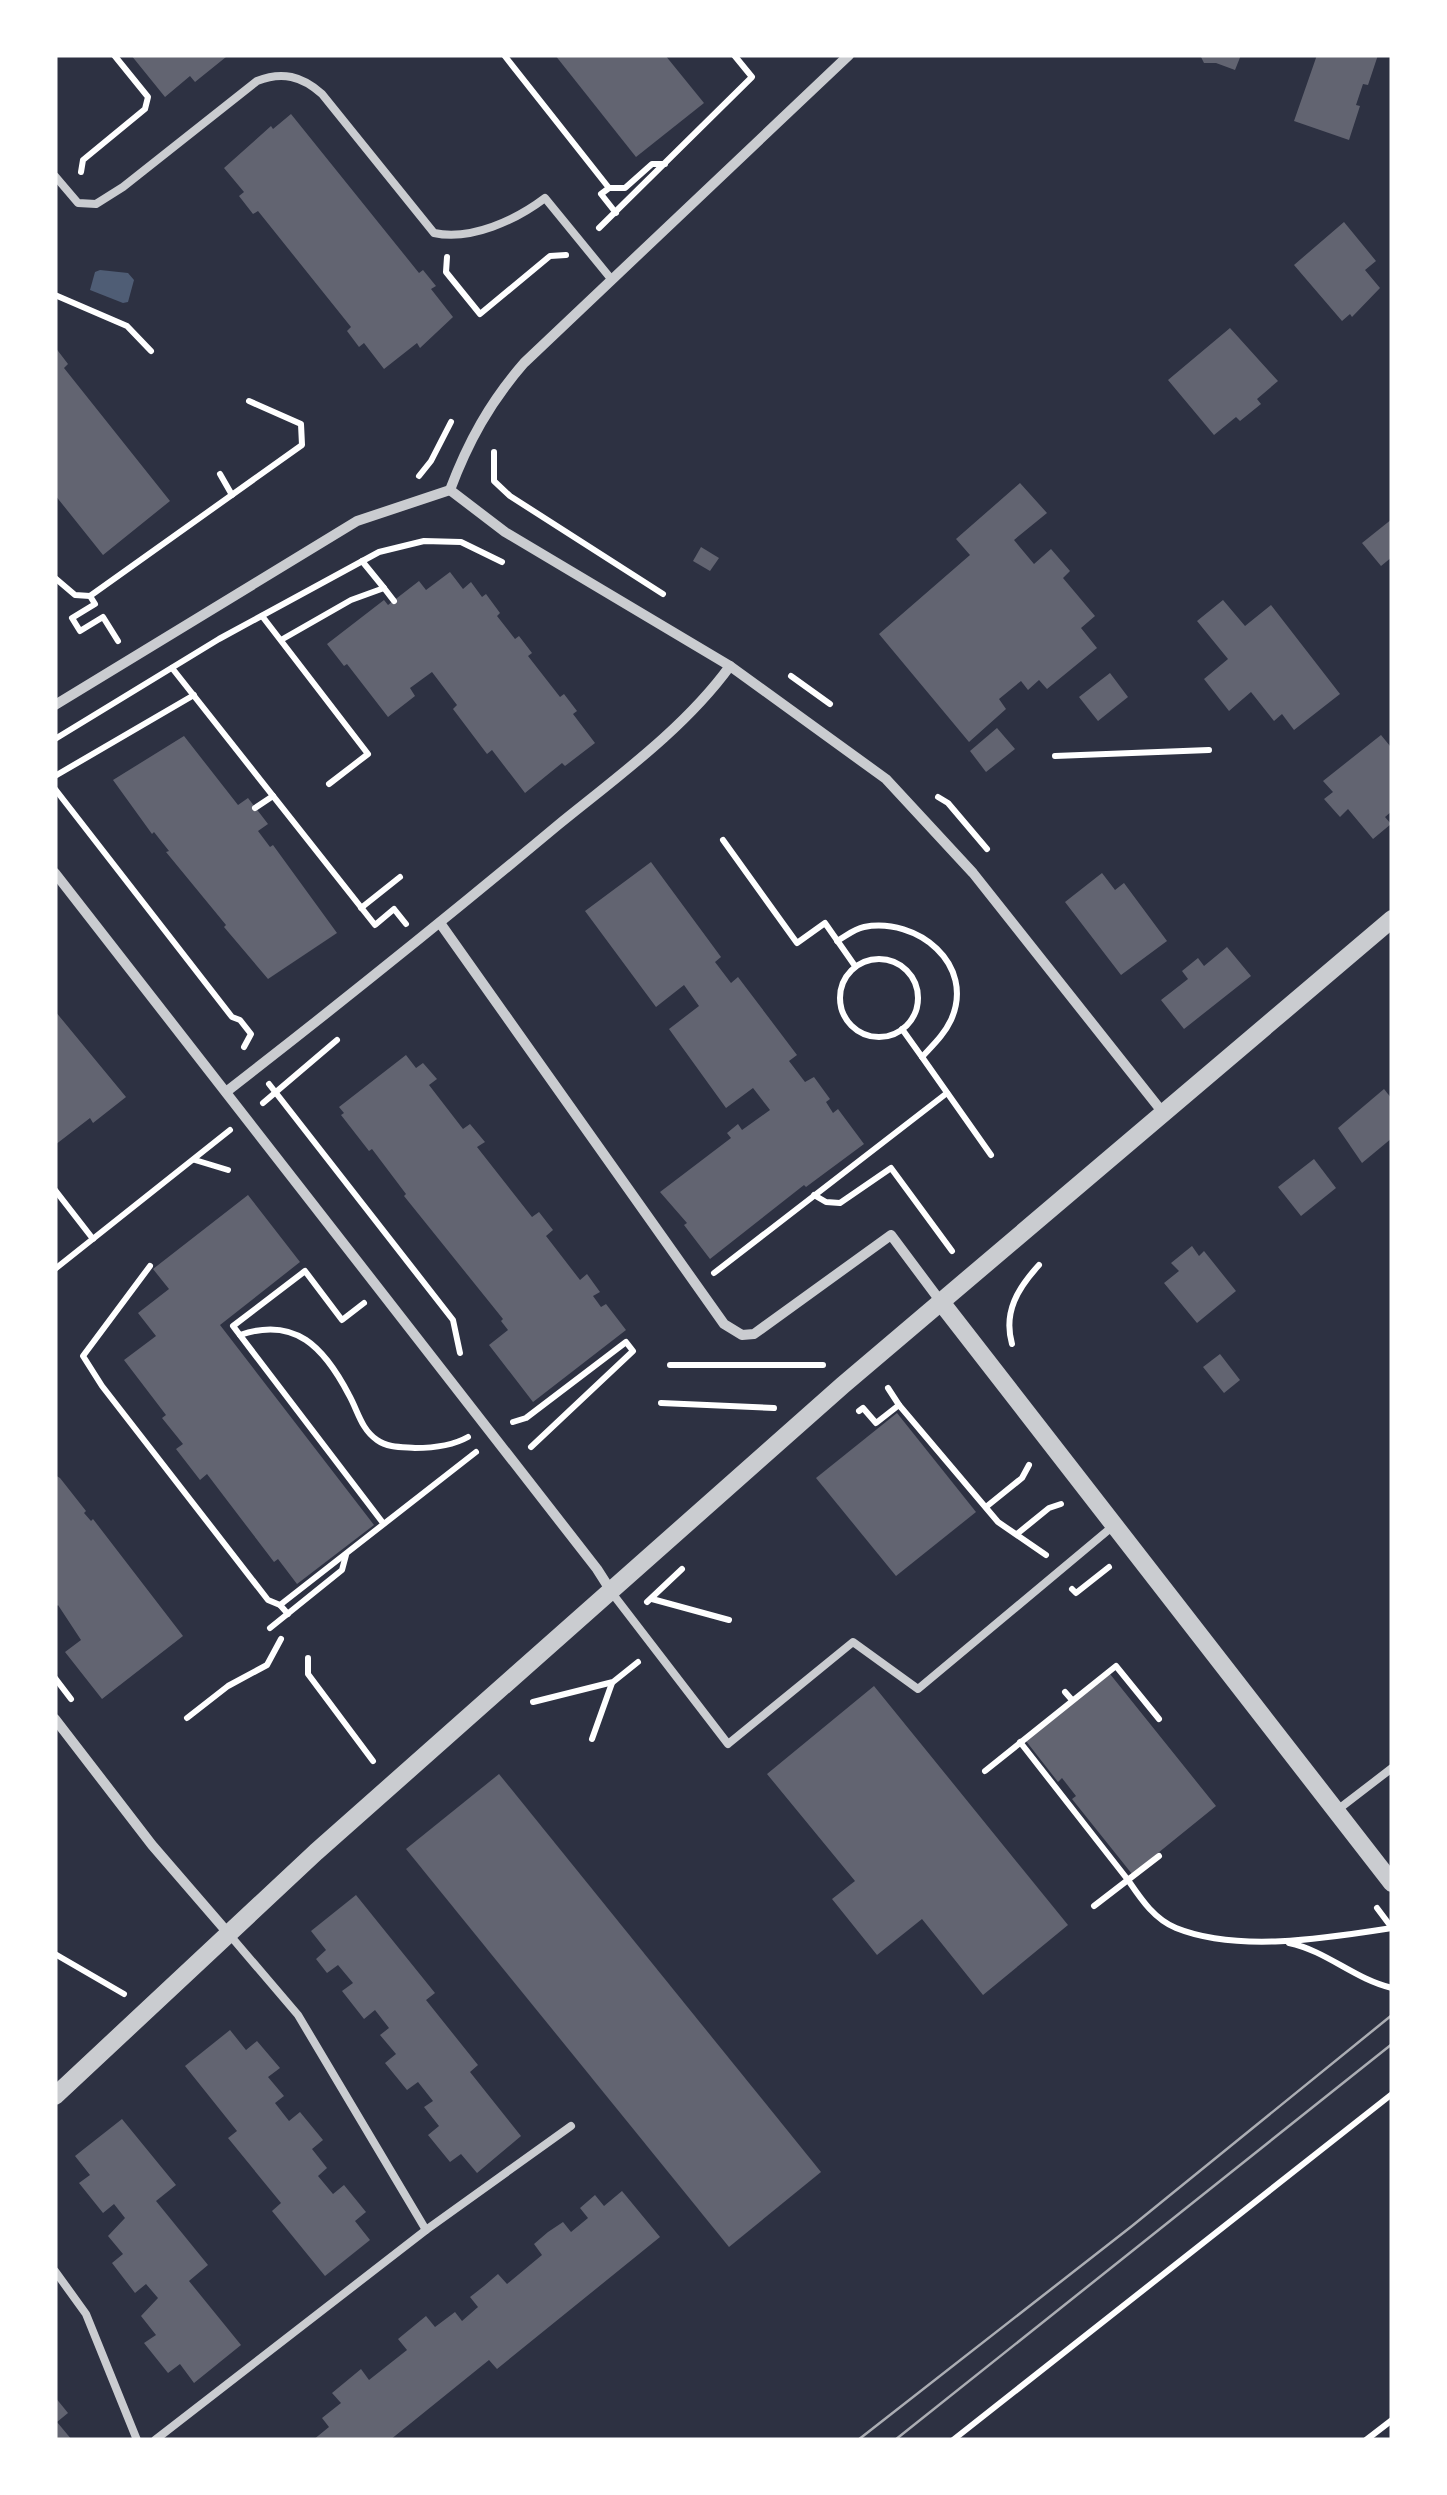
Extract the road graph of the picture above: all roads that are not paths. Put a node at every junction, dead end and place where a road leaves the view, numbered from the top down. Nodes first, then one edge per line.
1 (850, 55) edge
2 (55, 176) edge
3 (612, 280) junction
4 (450, 490) junction
5 (730, 666) junction
6 (55, 705) edge
7 (55, 872) edge
8 (1392, 918) edge
9 (440, 923) junction
10 (226, 1092) junction
11 (1164, 1114) junction
12 (941, 1302) junction
13 (1114, 1526) junction
14 (612, 1593) junction
15 (55, 1720) edge
16 (1392, 1768) edge
17 (1336, 1812) junction
18 (1392, 1883) edge
19 (228, 1933) junction
20 (55, 2096) edge
21 (572, 2126) dead end
22 (426, 2230) junction
23 (55, 2272) edge
24 (137, 2440) edge
25 (155, 2440) edge

1 - 3 street
2 - 3 lane
3 - 4 street
4 - 5 street
4 - 6 street
5 - 9 street
5 - 11 street
7 - 10 street
8 - 11 street
9 - 10 street
9 - 12 street
10 - 14 street
11 - 12 street
12 - 13 street
12 - 14 street
13 - 14 lane
13 - 17 street
14 - 19 street
15 - 19 street
16 - 17 lane
17 - 18 street
19 - 20 street
19 - 22 lane
21 - 22 lane
22 - 25 lane
23 - 24 lane

